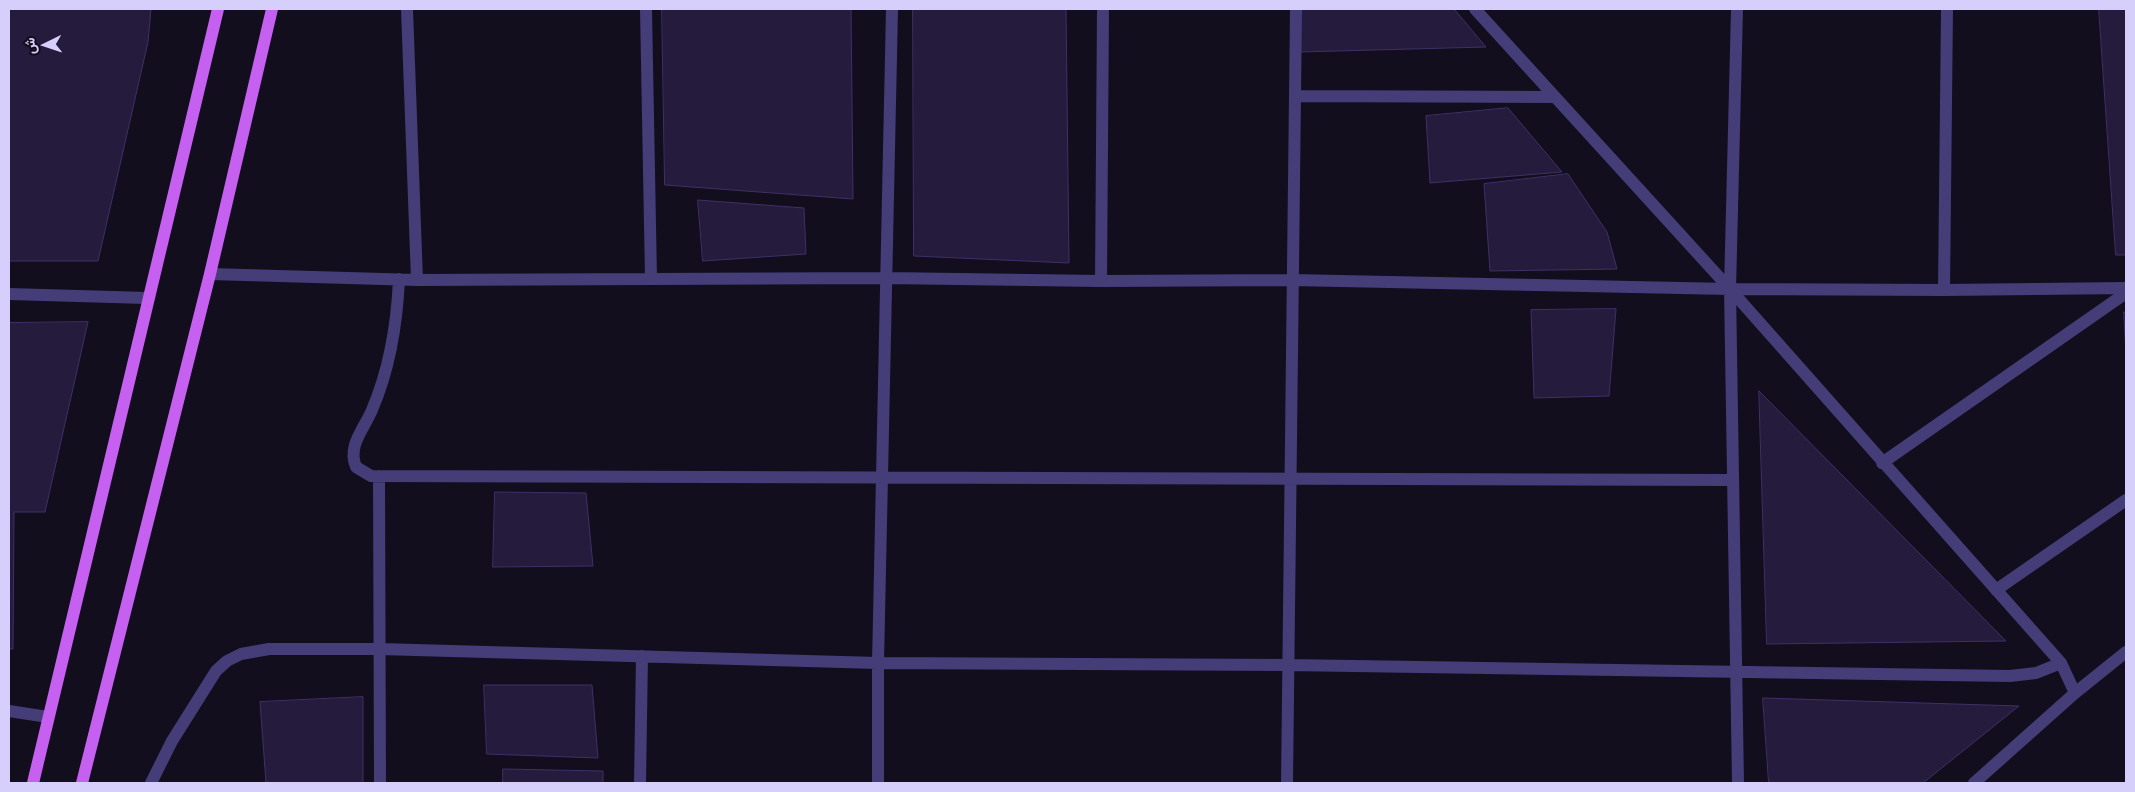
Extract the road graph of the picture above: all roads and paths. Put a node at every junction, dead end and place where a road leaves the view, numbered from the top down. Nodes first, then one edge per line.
1 (218, 9) edge
2 (272, 9) edge
3 (407, 9) edge
4 (646, 9) edge
5 (892, 9) edge
6 (1103, 9) edge
7 (1296, 9) edge
8 (1475, 9) edge
9 (1737, 9) edge
10 (1947, 9) edge
11 (1295, 96) junction
12 (1555, 97) junction
13 (210, 274) junction
14 (886, 278) junction
15 (399, 279) junction
16 (651, 279) junction
17 (417, 280) junction
18 (1292, 280) junction
19 (1101, 281) junction
20 (2126, 288) edge
21 (1730, 289) junction
22 (1944, 290) junction
23 (2126, 293) edge
24 (9, 294) edge
25 (148, 298) junction
26 (1882, 463) junction
27 (379, 476) junction
28 (881, 477) junction
29 (1290, 479) junction
30 (1732, 480) junction
31 (2126, 500) edge
32 (1996, 590) junction
33 (380, 649) junction
34 (2126, 652) edge
35 (642, 656) junction
36 (878, 663) junction
37 (2060, 663) junction
38 (1288, 665) junction
39 (1736, 672) junction
40 (2075, 693) junction
41 (9, 711) edge
42 (48, 717) junction
43 (32, 783) edge
44 (82, 783) edge
45 (151, 783) edge
46 (380, 783) edge
47 (640, 783) edge
48 (878, 783) edge
49 (1287, 783) edge
50 (1738, 783) edge
51 (1974, 783) edge

1 - 25 main road
2 - 13 main road
3 - 17 street
4 - 16 street
5 - 14 street
6 - 19 street
7 - 11 street
8 - 12 street
9 - 21 street
10 - 22 street
11 - 12 street
11 - 18 street
12 - 21 street
13 - 15 street
13 - 44 main road
14 - 16 street
14 - 19 street
14 - 28 street
15 - 17 street
15 - 27 street
16 - 17 street
18 - 19 street
18 - 21 street
18 - 29 street
20 - 22 street
21 - 22 street
21 - 26 street
21 - 30 street
23 - 26 street
24 - 25 street
25 - 42 main road
26 - 32 street
27 - 28 street
27 - 33 street
28 - 29 street
28 - 36 street
29 - 30 street
29 - 38 street
30 - 39 street
31 - 32 street
32 - 37 street
33 - 35 street
33 - 45 street
33 - 46 street
34 - 40 street
35 - 36 street
35 - 47 street
36 - 38 street
36 - 48 street
37 - 39 street
37 - 40 street
38 - 39 street
38 - 49 street
39 - 50 street
40 - 51 street
41 - 42 street
42 - 43 main road

